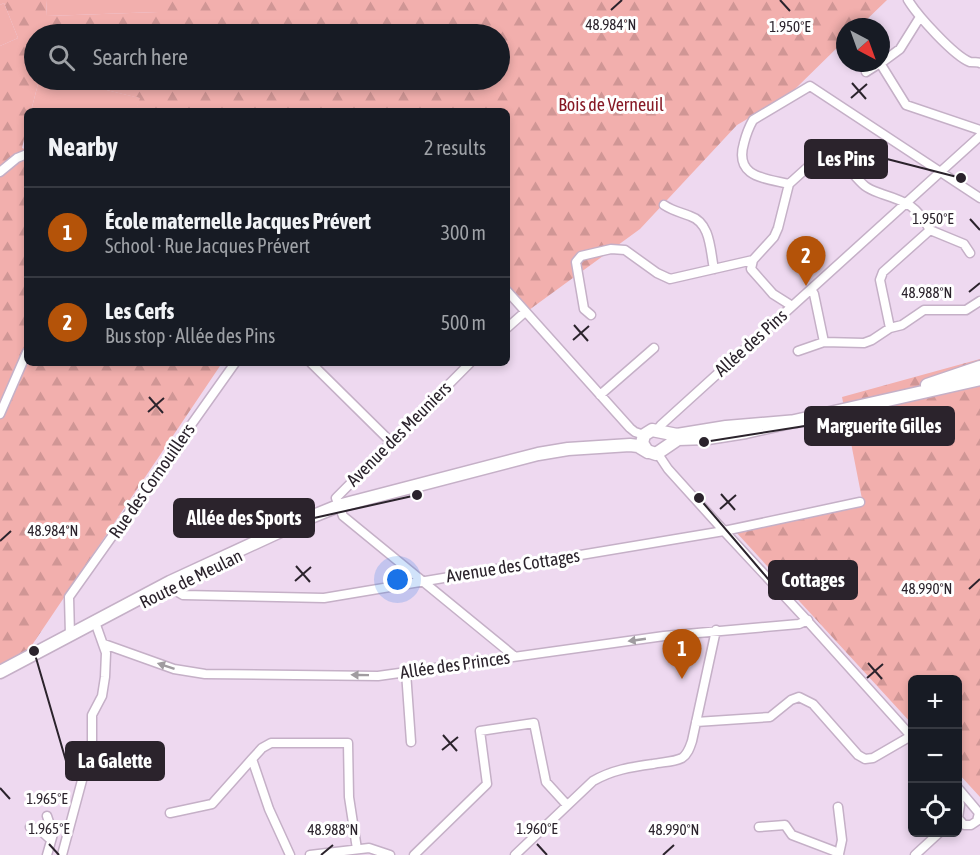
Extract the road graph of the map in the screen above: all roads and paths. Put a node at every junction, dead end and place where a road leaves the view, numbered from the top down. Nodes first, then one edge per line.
1 (908, 0) edge
2 (920, 17) junction
3 (890, 56) edge
4 (980, 63) edge
5 (886, 72) edge
6 (980, 130) edge
7 (978, 140) edge
8 (24, 155) edge
9 (0, 172) edge
10 (940, 172) junction
11 (789, 184) junction
12 (980, 198) edge
13 (907, 202) junction
14 (664, 205) dead end
15 (930, 230) junction
16 (970, 253) dead end
17 (753, 260) junction
18 (714, 269) junction
19 (810, 289) junction
20 (510, 294) edge
21 (980, 301) edge
22 (792, 306) junction
23 (525, 312) junction
24 (591, 315) dead end
25 (510, 325) edge
26 (890, 328) junction
27 (824, 342) junction
28 (654, 348) dead end
29 (798, 351) dead end
30 (24, 359) edge
31 (233, 366) edge
32 (314, 366) edge
33 (467, 366) edge
34 (980, 367) edge
35 (980, 379) edge
36 (600, 395) junction
37 (874, 404) junction
38 (0, 414) edge
39 (797, 421) junction
40 (630, 428) junction
41 (659, 431) junction
42 (644, 436) junction
43 (392, 442) junction
44 (624, 445) junction
45 (657, 451) junction
46 (860, 502) dead end
47 (339, 509) junction
48 (724, 531) junction
49 (422, 581) junction
50 (171, 584) junction
51 (808, 620) junction
52 (96, 625) junction
53 (716, 630) junction
54 (70, 635) junction
55 (104, 645) junction
56 (514, 656) junction
57 (0, 672) edge
58 (406, 672) junction
59 (0, 678) edge
60 (696, 722) junction
61 (908, 732) edge
62 (908, 739) edge
63 (411, 741) dead end
64 (252, 759) junction
65 (962, 794) edge
66 (567, 805) junction
67 (838, 807) dead end
68 (974, 807) junction
69 (962, 808) edge
70 (170, 813) dead end
71 (47, 816) dead end
72 (962, 826) edge
73 (30, 827) dead end
74 (759, 827) dead end
75 (935, 837) edge
76 (51, 840) junction
77 (357, 849) junction
78 (47, 855) edge
79 (62, 855) edge
80 (290, 855) edge
81 (310, 855) edge
82 (390, 855) edge
83 (414, 855) edge
84 (515, 855) edge
85 (839, 855) edge
86 (915, 855) edge

1 - 2 street
2 - 3 street
2 - 4 street
5 - 6 street
7 - 10 street, Allée des Pins
8 - 9 street
10 - 11 street
10 - 12 street
10 - 13 street, Allée des Pins
11 - 13 street
11 - 17 street
13 - 15 street
13 - 19 street, Allée des Pins
14 - 18 street
15 - 16 street
15 - 26 street
17 - 18 street
17 - 22 street
18 - 24 street
19 - 22 street, Allée des Pins
19 - 27 street
20 - 23 street
21 - 26 street
22 - 41 street, Allée des Pins
23 - 25 street
23 - 36 street
26 - 27 street
27 - 29 street
28 - 36 street
30 - 38 street
31 - 54 street, Rue des Cornouillers
32 - 43 street
33 - 43 street, Avenue des Meuniers
34 - 37 main road
35 - 37 main road
36 - 40 street
37 - 39 main road
39 - 41 main road
39 - 45 main road
40 - 42 street
40 - 44 street
41 - 42 main road
41 - 45 main road
42 - 44 main road, Route de Meulan
42 - 45 main road
43 - 47 street, Avenue des Meuniers
44 - 45 main road, Route de Meulan
44 - 47 main road, Route de Meulan
45 - 48 street
46 - 48 street, Avenue des Cottages
47 - 49 street
47 - 50 main road, Route de Meulan
48 - 49 street, Avenue des Cottages
48 - 51 street
49 - 50 street, Avenue des Cottages
49 - 56 street
50 - 52 main road, Route de Meulan
51 - 53 street, Allée des Princes
51 - 61 street
52 - 54 main road, Route de Meulan
52 - 55 street
52 - 59 main road, Route de Meulan
53 -> 56 street, Allée des Princes
53 - 60 street
54 - 57 main road, Route de Meulan
58 -> 55 street, Allée des Princes
55 - 79 street
56 - 58 street, Allée des Princes
58 - 63 street
60 - 62 street
60 - 66 street
64 - 70 street
64 - 77 street
64 - 80 street
65 - 68 street
66 - 83 street
66 - 84 street
67 - 85 street
68 - 69 street
68 - 72 street
71 - 76 street
73 - 76 street
74 - 85 street
75 - 86 street
76 - 78 street
77 - 81 street
77 - 82 street

